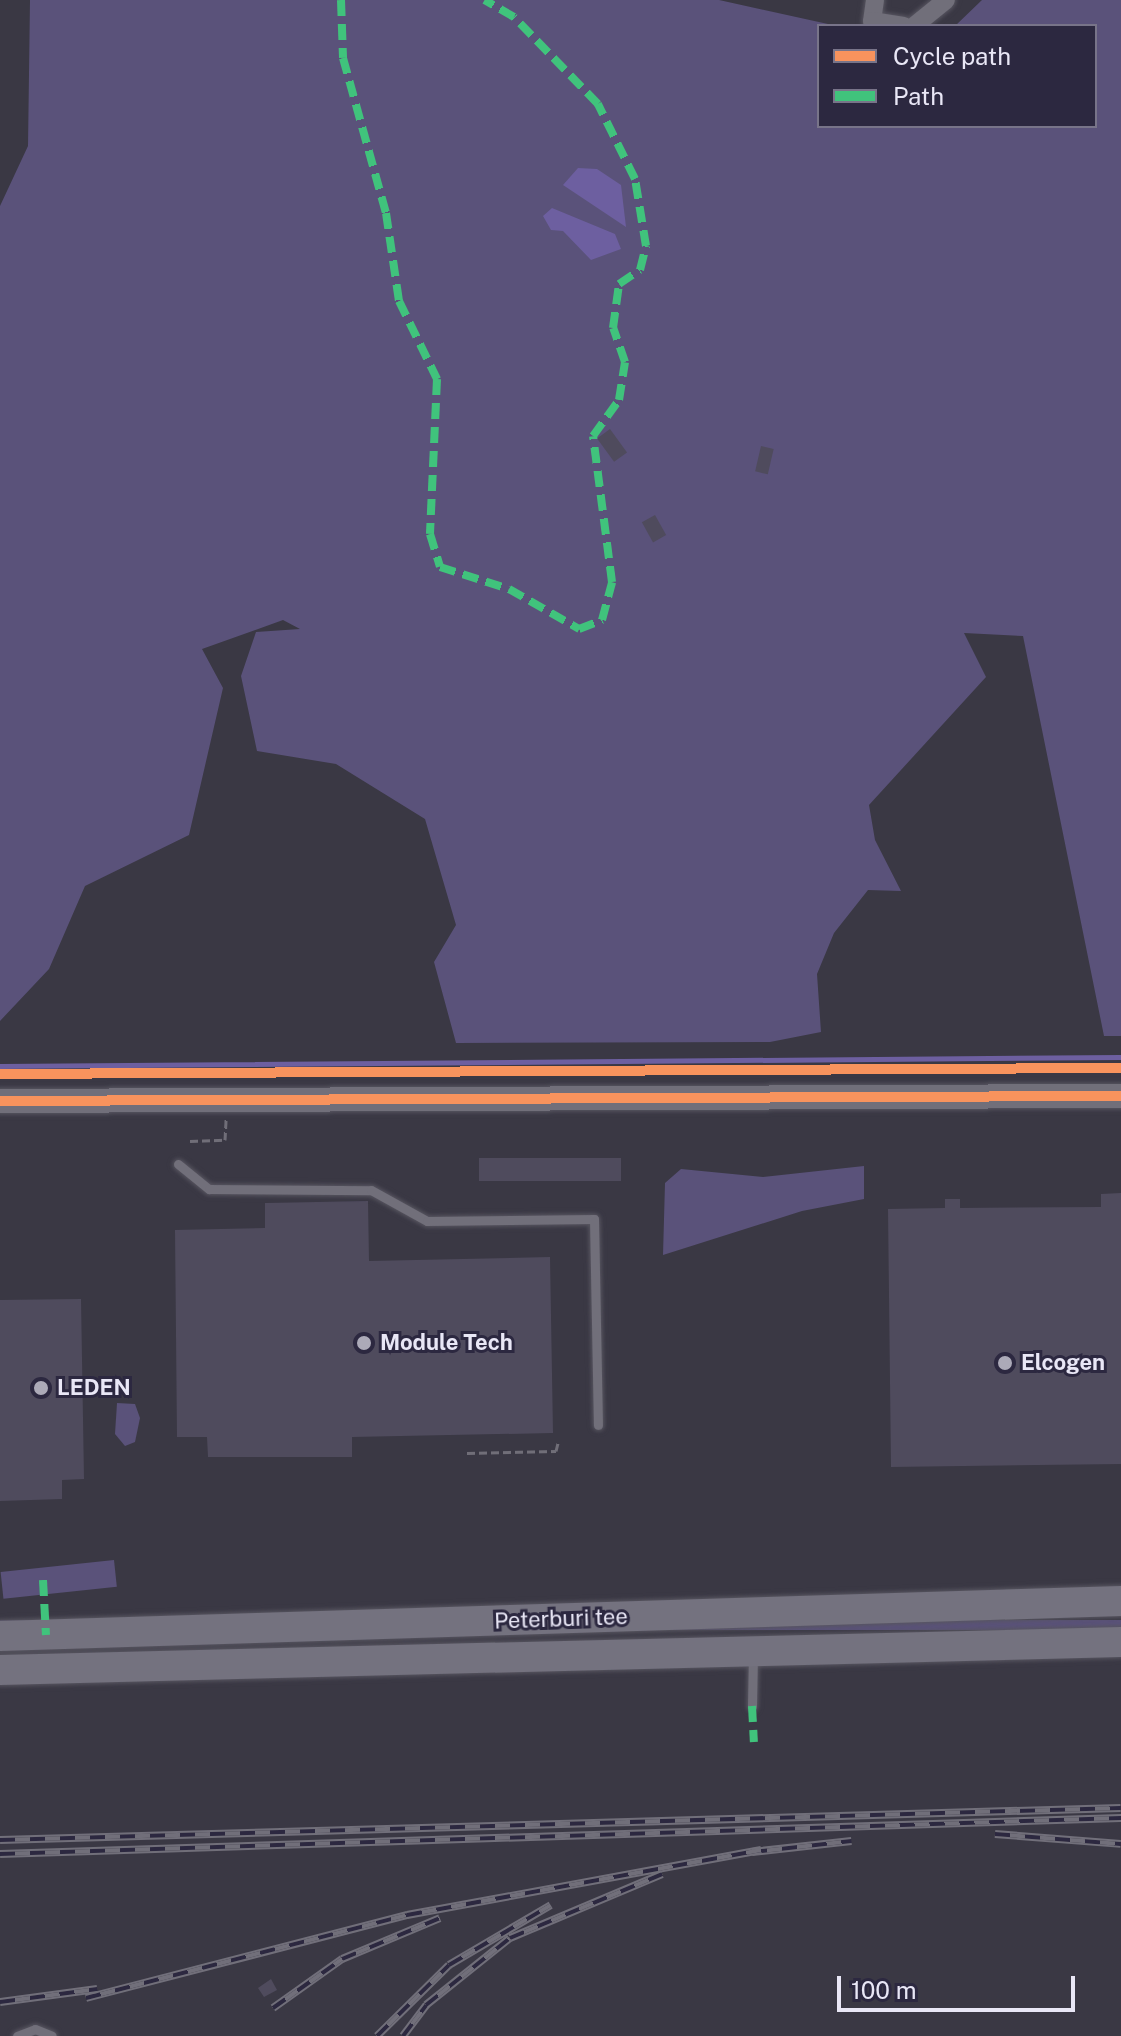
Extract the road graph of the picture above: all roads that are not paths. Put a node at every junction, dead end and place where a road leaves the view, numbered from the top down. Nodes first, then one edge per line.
1 (875, 0) edge
2 (946, 0) edge
3 (891, 24) edge
4 (916, 24) edge
5 (1121, 1096) edge
6 (0, 1101) edge
7 (178, 1164) dead end
8 (598, 1425) dead end
9 (1121, 1601) edge
10 (0, 1636) edge
11 (1121, 1642) edge
12 (753, 1651) junction
13 (0, 1670) edge
14 (752, 1706) dead end
15 (17, 2036) edge
16 (52, 2036) edge

1 - 3 street
2 - 4 street
5 - 6 street
7 - 8 lane
9 - 10 highway, Peterburi tee
11 - 12 highway, Peterburi tee
12 - 13 highway, Peterburi tee
12 - 14 lane
15 - 16 lane

